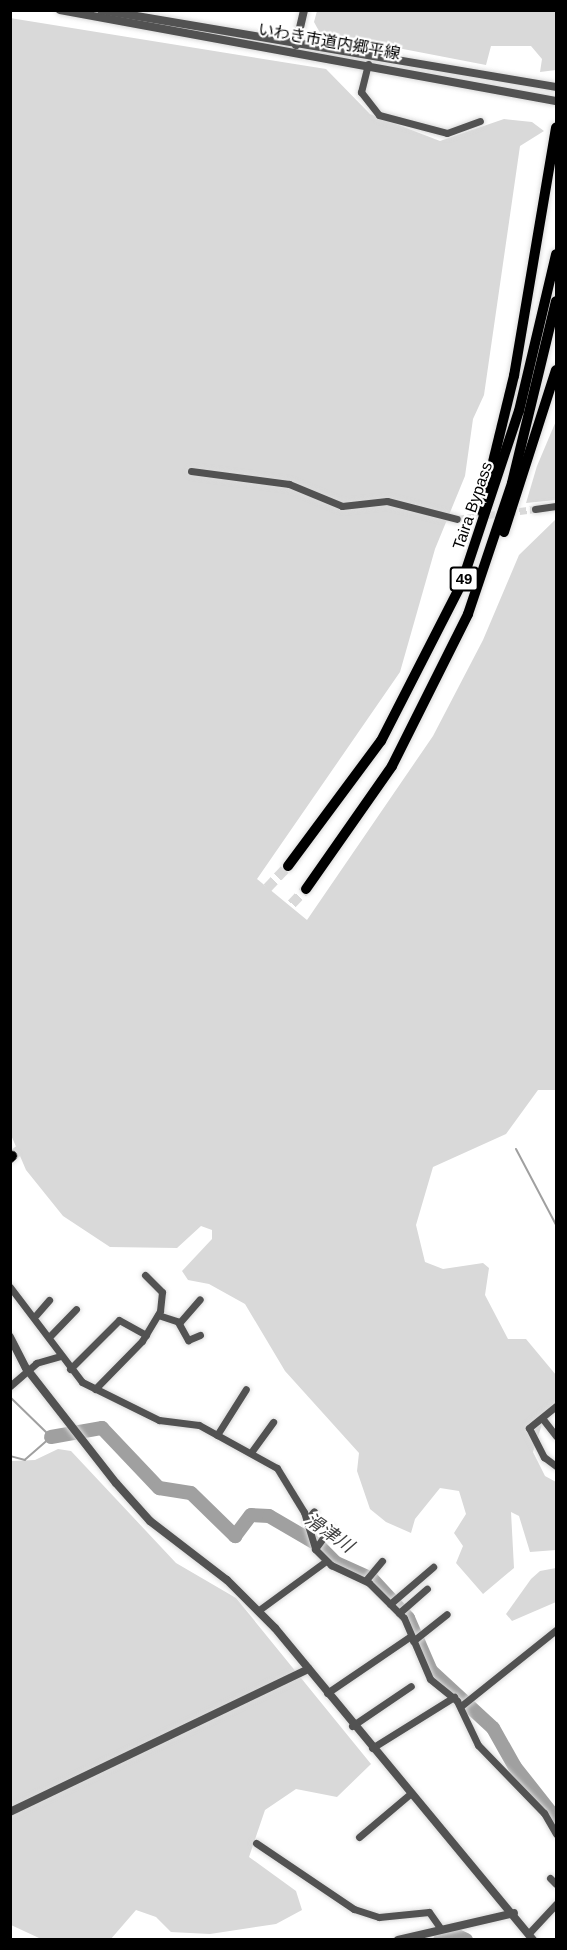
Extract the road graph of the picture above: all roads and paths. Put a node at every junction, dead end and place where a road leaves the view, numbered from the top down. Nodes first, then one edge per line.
1 (60, 10) edge
2 (101, 10) edge
3 (304, 10) edge
4 (297, 40) junction
5 (294, 51) junction
6 (368, 64) junction
7 (556, 87) edge
8 (556, 101) edge
9 (480, 121) dead end
10 (556, 128) edge
11 (556, 254) edge
12 (556, 301) edge
13 (556, 370) edge
14 (191, 471) dead end
15 (556, 506) edge
16 (534, 509) tunnel mouth
17 (457, 519) tunnel mouth
18 (450, 612) junction
19 (420, 716) junction
20 (288, 866) tunnel mouth
21 (306, 889) tunnel mouth
22 (145, 1275) dead end
23 (10, 1287) edge
24 (200, 1299) dead end
25 (49, 1300) dead end
26 (76, 1309) dead end
27 (36, 1315) junction
28 (158, 1315) junction
29 (178, 1322) junction
30 (51, 1335) junction
31 (146, 1335) junction
32 (200, 1335) dead end
33 (10, 1337) edge
34 (60, 1356) junction
35 (27, 1369) junction
36 (70, 1369) junction
37 (10, 1386) edge
38 (95, 1389) junction
39 (246, 1389) dead end
40 (556, 1406) edge
41 (542, 1418) junction
42 (273, 1422) dead end
43 (217, 1436) junction
44 (556, 1436) edge
45 (252, 1451) junction
46 (556, 1466) edge
47 (314, 1511) dead end
48 (307, 1520) junction
49 (330, 1528) dead end
50 (315, 1549) junction
51 (326, 1561) junction
52 (382, 1561) dead end
53 (433, 1567) dead end
54 (366, 1581) junction
55 (427, 1589) dead end
56 (390, 1604) junction
57 (259, 1610) junction
58 (399, 1613) junction
59 (447, 1614) dead end
60 (556, 1630) edge
61 (412, 1638) junction
62 (308, 1669) junction
63 (411, 1686) dead end
64 (327, 1693) junction
65 (453, 1697) junction
66 (460, 1706) junction
67 (352, 1726) junction
68 (372, 1748) junction
69 (411, 1793) junction
70 (10, 1812) edge
71 (556, 1834) edge
72 (359, 1837) dead end
73 (256, 1843) dead end
74 (550, 1878) dead end
75 (556, 1884) edge
76 (556, 1904) edge
77 (514, 1913) junction
78 (440, 1928) junction
79 (531, 1936) edge
80 (398, 1940) edge

1 - 5 street, いわき市道内郷平線
2 - 4 street, いわき市道内郷平線
3 - 4 street
4 - 5 street
4 - 7 street, いわき市道内郷平線
5 - 6 street, いわき市道内郷平線
6 - 8 street, いわき市道内郷平線
6 - 9 street
10 - 18 highway
11 - 18 highway, Taira Bypass / 49
12 - 19 highway, Taira Bypass / 49
13 - 19 highway
14 - 17 street
15 - 16 street
18 - 20 highway, Taira Bypass / 49
19 - 21 highway, Taira Bypass / 49
22 - 28 street
23 - 27 street
24 - 29 street
25 - 27 street
26 - 30 street
27 - 30 street
28 - 29 street
28 - 31 street
29 - 32 street
30 - 34 street
31 - 36 street
31 - 38 street
33 - 35 street
34 - 35 street
34 - 36 street
35 - 37 street
35 - 57 street
36 - 38 street
38 - 43 street
39 - 43 street
40 - 41 street
41 - 44 street
41 - 46 street
42 - 45 street
43 - 45 street
45 - 48 street
47 - 48 street
48 - 50 street
49 - 50 street
50 - 51 street
51 - 54 street
51 - 57 street
52 - 54 street
53 - 56 street
54 - 56 street
55 - 58 street
56 - 58 street
57 - 62 street
58 - 61 street
59 - 61 street
60 - 66 street
61 - 64 street
61 - 65 street
62 - 64 street
62 - 70 street
63 - 67 street
64 - 67 street
65 - 66 street
65 - 68 street
66 - 71 street
67 - 68 street
68 - 69 street
69 - 72 street
69 - 77 street
73 - 78 street
74 - 75 street
76 - 79 street
77 - 78 street
77 - 79 street
78 - 80 street

